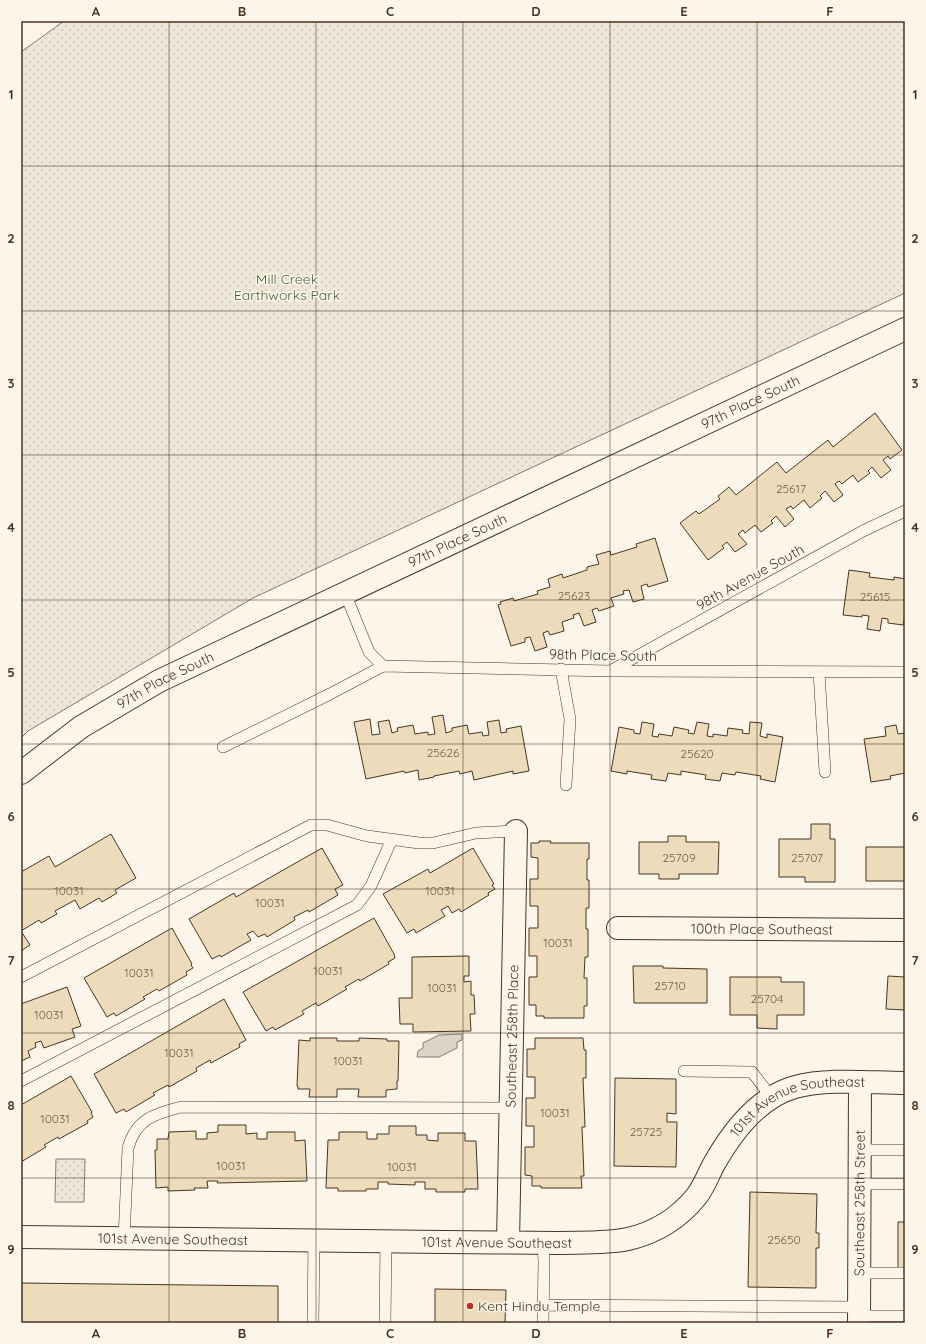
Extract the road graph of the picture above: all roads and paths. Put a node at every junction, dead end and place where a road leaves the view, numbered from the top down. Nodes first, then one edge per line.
1 (905, 329) edge
2 (905, 511) edge
3 (345, 593) junction
4 (383, 666) junction
5 (561, 669) junction
6 (610, 671) junction
7 (819, 672) junction
8 (905, 672) edge
9 (223, 747) dead end
10 (825, 772) dead end
11 (21, 773) edge
12 (566, 785) dead end
13 (516, 831) joint
14 (392, 839) junction
15 (618, 928) dead end
16 (905, 930) edge
17 (21, 977) edge
18 (684, 1071) dead end
19 (21, 1081) edge
20 (860, 1082) junction
21 (905, 1083) edge
22 (772, 1098) junction
23 (512, 1108) junction
24 (860, 1150) junction
25 (905, 1150) edge
26 (860, 1184) junction
27 (905, 1184) edge
28 (21, 1237) edge
29 (124, 1239) junction
30 (314, 1241) junction
31 (386, 1242) junction
32 (508, 1242) junction
33 (543, 1242) junction
34 (860, 1273) junction
35 (905, 1273) edge
36 (544, 1305) junction
37 (859, 1315) edge
38 (905, 1316) edge
39 (313, 1323) edge
40 (385, 1323) edge
41 (543, 1323) edge

1 - 3 street, 97th Place South
2 - 6 lane, 98th Avenue South
3 - 4 lane
3 - 11 street, 97th Place South
4 - 5 lane, 98th Place South
4 - 9 lane
5 - 6 lane, 98th Place South
5 - 12 lane
6 - 7 lane, 98th Place South
7 - 8 lane, 98th Place South
7 - 10 lane
13 - 14 lane
13 - 23 street, Southeast 258th Place
14 - 17 lane
14 - 19 lane
15 - 16 street, 100th Place Southeast
18 - 22 lane
20 - 21 street, 101st Avenue Southeast
20 - 22 street, 101st Avenue Southeast
20 - 24 street, Southeast 258th Street
22 - 33 street, 101st Avenue Southeast
23 - 29 lane
23 - 32 street, Southeast 258th Place
24 - 25 lane
24 - 26 street, Southeast 258th Street
26 - 27 lane
26 - 34 street, Southeast 258th Street
28 - 29 street, 101st Avenue Southeast
29 - 30 street, 101st Avenue Southeast
30 - 31 street, 101st Avenue Southeast
30 - 39 lane
31 - 32 street, 101st Avenue Southeast
31 - 40 lane
32 - 33 street, 101st Avenue Southeast
33 - 36 lane
34 - 35 lane
34 - 37 street, Southeast 258th Street
36 - 37 lane
36 - 41 lane
37 - 38 lane

